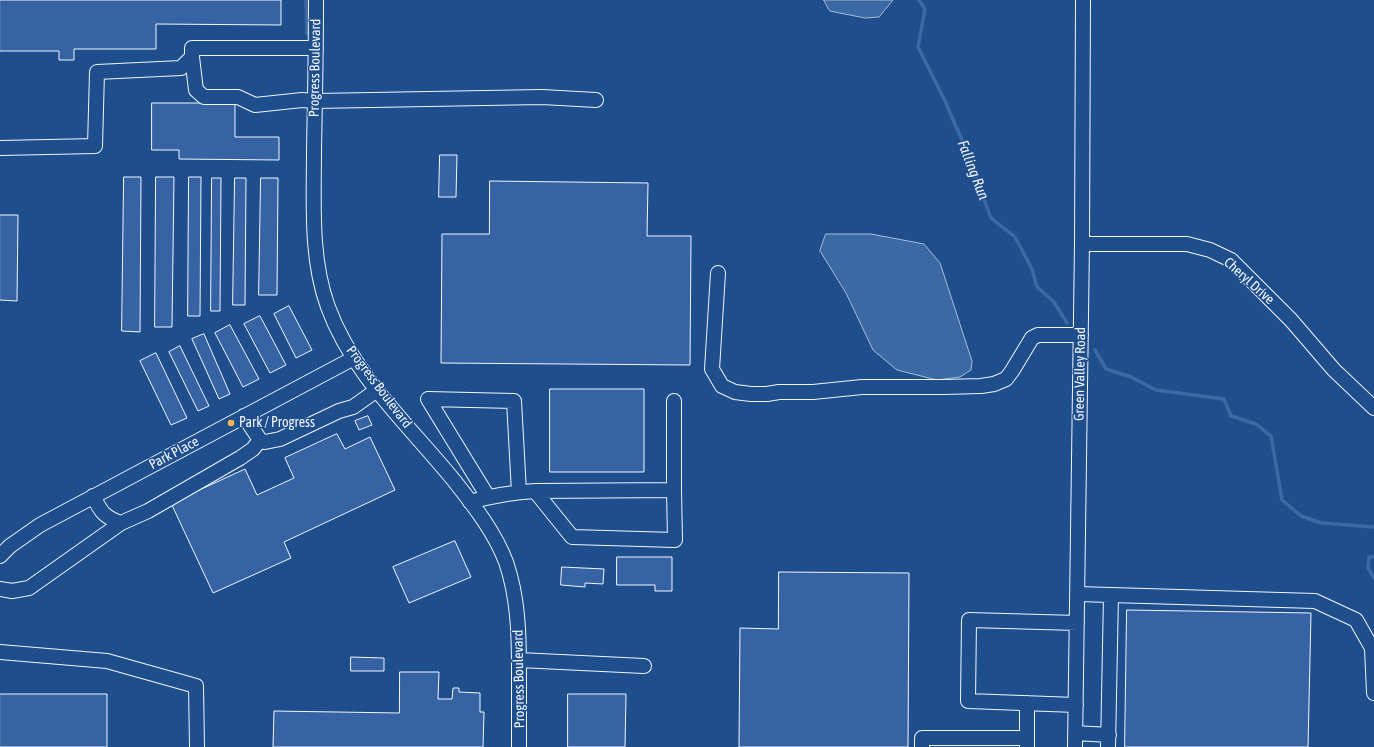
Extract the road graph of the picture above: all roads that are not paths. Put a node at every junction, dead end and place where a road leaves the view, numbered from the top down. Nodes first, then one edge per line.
1 (316, 0) edge
2 (1083, 0) edge
3 (316, 48) junction
4 (192, 57) junction
5 (596, 100) dead end
6 (315, 101) junction
7 (0, 148) edge
8 (1082, 244) junction
9 (718, 273) dead end
10 (1081, 335) junction
11 (354, 358) junction
12 (377, 390) junction
13 (674, 401) dead end
14 (1374, 408) edge
15 (244, 416) junction
16 (260, 440) junction
17 (674, 490) junction
18 (535, 491) junction
19 (519, 492) junction
20 (93, 496) junction
21 (488, 497) junction
22 (470, 502) junction
23 (121, 523) junction
24 (0, 556) edge
25 (0, 589) edge
26 (1077, 594) junction
27 (1111, 595) junction
28 (1077, 623) junction
29 (0, 652) edge
30 (519, 660) junction
31 (644, 666) dead end
32 (1374, 693) edge
33 (1028, 703) junction
34 (1076, 705) junction
35 (1075, 740) edge
36 (1108, 741) edge
37 (1027, 742) edge
38 (197, 747) edge
39 (519, 747) edge
40 (922, 747) edge

1 - 3 street, Progress Boulevard
2 - 8 street, Green Valley Road
3 - 4 street
3 - 6 street, Progress Boulevard
4 - 6 street
4 - 7 street
5 - 6 street
6 - 11 street, Progress Boulevard
8 - 10 street, Green Valley Road
8 - 14 street, Cheryl Drive
9 - 10 street
10 - 26 street, Green Valley Road
11 - 12 street, Progress Boulevard
11 - 15 street, Park Place
12 - 16 street
12 - 22 street, Progress Boulevard
13 - 17 street
15 - 16 street
15 - 20 street, Park Place
16 - 23 street
17 - 18 street
17 - 18 street
18 - 19 street
19 - 21 street
19 - 21 street
20 - 23 street
20 - 24 street, Park Place
21 - 22 street
22 - 30 street, Progress Boulevard
23 - 25 street
26 - 27 street
26 - 28 street, Green Valley Road
27 - 32 street
27 - 36 street
28 - 33 street
28 - 34 street, Green Valley Road
29 - 38 street
30 - 31 street
30 - 39 street, Progress Boulevard
33 - 34 street
33 - 37 street
34 - 35 street, Green Valley Road
35 - 36 street
37 - 40 street

